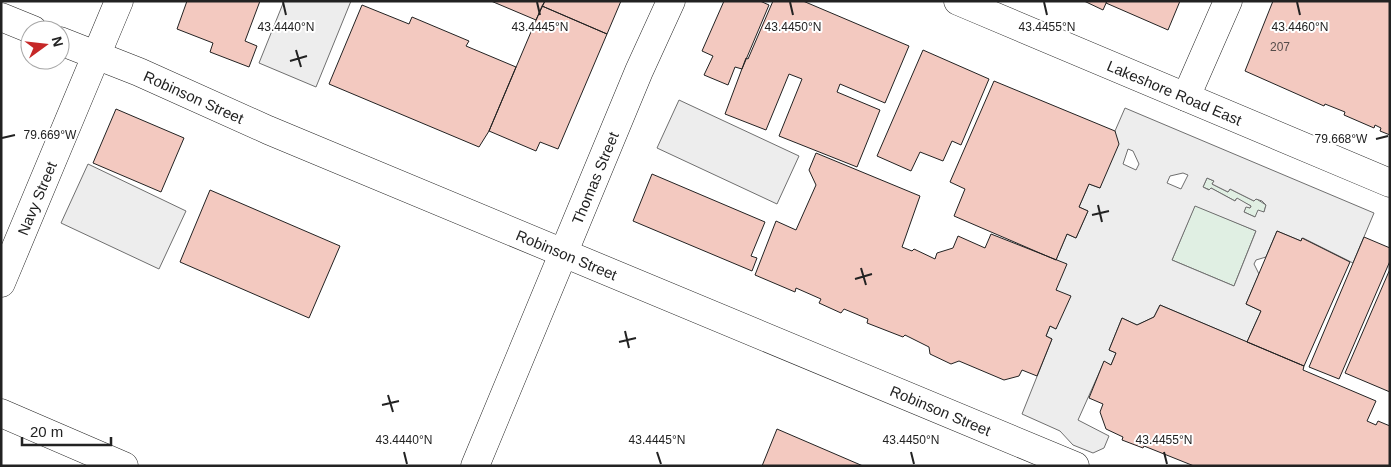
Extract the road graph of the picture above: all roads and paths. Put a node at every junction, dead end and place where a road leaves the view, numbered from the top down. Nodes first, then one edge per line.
1 (119, 1) edge
2 (670, 1) edge
3 (958, 1) edge
4 (1228, 1) edge
5 (1, 17) edge
6 (20, 25) edge
7 (70, 45) edge
8 (95, 55) junction
9 (1186, 96) junction
10 (1390, 183) edge
11 (566, 252) junction
12 (1, 283) edge
13 (1, 414) edge
14 (1036, 457) edge
15 (124, 466) edge
16 (475, 466) edge
17 (1075, 466) edge

1 - 8 street, Navy Street
2 - 11 street, Thomas Street
3 - 9 street, Lakeshore Road East
4 - 9 street
5 - 6 street
7 - 8 street, Robinson Street
8 - 11 street, Robinson Street
8 - 12 street, Navy Street
9 - 10 street, Lakeshore Road East
11 - 14 street, Robinson Street
11 - 16 street, Thomas Street
13 - 15 street
14 - 17 street, Robinson Street

